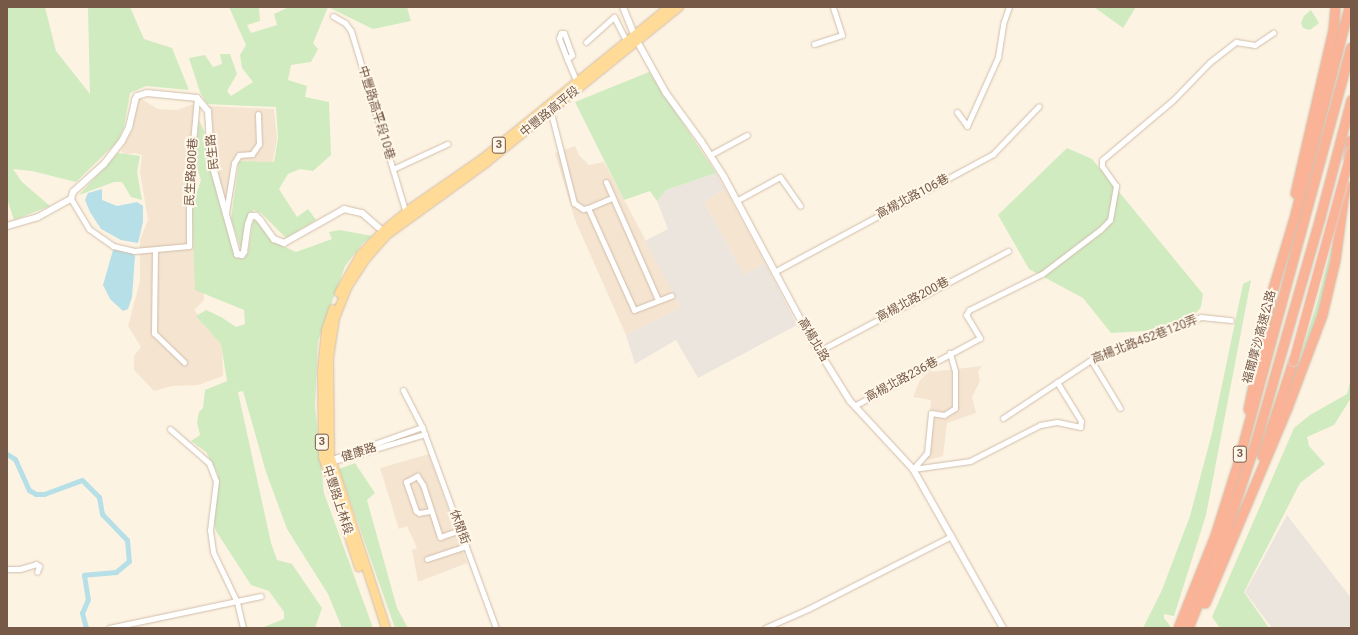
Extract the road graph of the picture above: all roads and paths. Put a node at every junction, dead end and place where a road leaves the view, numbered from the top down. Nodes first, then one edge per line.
1 (623, 7) edge
2 (669, 7) edge
3 (679, 7) edge
4 (833, 7) edge
5 (1008, 7) edge
6 (1335, 7) edge
7 (1339, 7) edge
8 (1349, 7) edge
9 (333, 16) dead end
10 (1273, 33) dead end
11 (636, 37) junction
12 (1330, 40) junction
13 (586, 42) dead end
14 (627, 42) junction
15 (814, 44) dead end
16 (1351, 47) edge
17 (568, 59) dead end
18 (577, 82) junction
19 (197, 98) junction
20 (1351, 100) edge
21 (1039, 106) dead end
22 (547, 110) junction
23 (958, 112) dead end
24 (258, 114) dead end
25 (747, 135) dead end
26 (1351, 140) edge
27 (447, 144) dead end
28 (1351, 151) edge
29 (710, 155) junction
30 (392, 169) junction
31 (606, 182) dead end
32 (611, 198) junction
33 (71, 199) junction
34 (736, 201) junction
35 (800, 206) dead end
36 (586, 208) junction
37 (407, 215) junction
38 (225, 218) junction
39 (7, 226) edge
40 (385, 233) junction
41 (1284, 248) junction
42 (155, 250) junction
43 (1008, 250) dead end
44 (363, 257) joint
45 (774, 272) junction
46 (671, 296) dead end
47 (658, 300) junction
48 (1231, 320) dead end
49 (819, 351) junction
50 (950, 354) junction
51 (1091, 360) junction
52 (184, 362) dead end
53 (1057, 382) junction
54 (403, 390) dead end
55 (854, 406) junction
56 (1120, 408) dead end
57 (1003, 418) dead end
58 (422, 427) junction
59 (170, 429) dead end
60 (424, 434) junction
61 (329, 461) junction
62 (1238, 462) junction
63 (913, 469) junction
64 (1248, 499) junction
65 (430, 511) junction
66 (460, 530) junction
67 (951, 536) junction
68 (466, 546) junction
69 (427, 558) dead end
70 (7, 569) edge
71 (38, 572) dead end
72 (261, 596) dead end
73 (237, 602) junction
74 (109, 628) edge
75 (243, 628) edge
76 (380, 628) edge
77 (386, 628) edge
78 (496, 628) edge
79 (765, 628) edge
80 (1003, 628) edge
81 (1178, 628) edge
82 (1188, 628) edge
83 (1193, 628) edge

1 - 11 street, 高楊北路
2 - 11 main road, 中豐路高平段 / 3
3 - 11 main road, 中豐路高平段 / 3
4 - 15 street
5 - 23 street
6 - 12 highway
7 - 12 highway
8 - 41 highway
9 - 30 street, 中豐路高平段10巷
10 - 50 street, 高楊北路236巷
11 - 14 main road, 中豐路高平段 / 3
11 - 22 main road, 中豐路高平段 / 3
11 - 29 street, 高楊北路
12 - 41 highway
13 - 14 street
14 - 18 main road, 中豐路高平段 / 3
16 - 62 highway, 福爾摩沙高速公路 / 3
17 - 18 street
18 - 22 main road, 中豐路高平段 / 3
19 - 33 street
19 - 38 street, 民生路
19 - 42 street, 民生路800巷
20 - 82 highway, 福爾摩沙高速公路 / 3
21 - 45 street, 高楊北路106巷
22 - 36 street
22 - 37 main road, 中豐路高平段 / 3
24 - 38 street
25 - 29 street
26 - 64 highway
27 - 30 street
28 - 64 highway, bridge
29 - 34 street, 高楊北路
30 - 37 street, 中豐路高平段10巷
31 - 32 street
32 - 36 street
32 - 47 street
33 - 39 street
33 - 42 street
34 - 35 street
34 - 45 street, 高楊北路
36 - 47 street
37 - 40 main road, 中豐路高平段 / 3
38 - 40 street, 民生路
40 - 44 main road, 中豐路高平段 / 3
41 - 62 highway
42 - 52 street
43 - 49 street, 高楊北路200巷
44 - 61 main road, 中豐路上林段 / 3
45 - 49 street, 高楊北路
46 - 47 street
48 - 51 street, 高楊北路452巷120弄
49 - 55 street, 高楊北路
50 - 55 street, 高楊北路236巷
50 - 63 street
51 - 53 street, 高楊北路452巷120弄
51 - 56 street
53 - 57 street, 高楊北路452巷120弄
53 - 63 street
54 - 58 street, 休閒街
55 - 63 street, 高楊北路
58 - 60 street, 休閒街
58 - 61 street, 健康路
59 - 73 street
60 - 61 street, 健康路
60 - 66 street, 休閒街
61 - 76 main road, 中豐路上林段 / 3
61 - 77 main road, 中豐路上林段 / 3
62 - 81 highway, 福爾摩沙高速公路 / 3
63 - 67 street, 高楊北路
64 - 83 highway
65 - 65 street
65 - 66 street
66 - 68 street, 休閒街
67 - 79 street
67 - 80 street, 高楊北路
68 - 69 street
68 - 78 street, 休閒街
70 - 71 street
72 - 73 street
73 - 74 street
73 - 75 street

